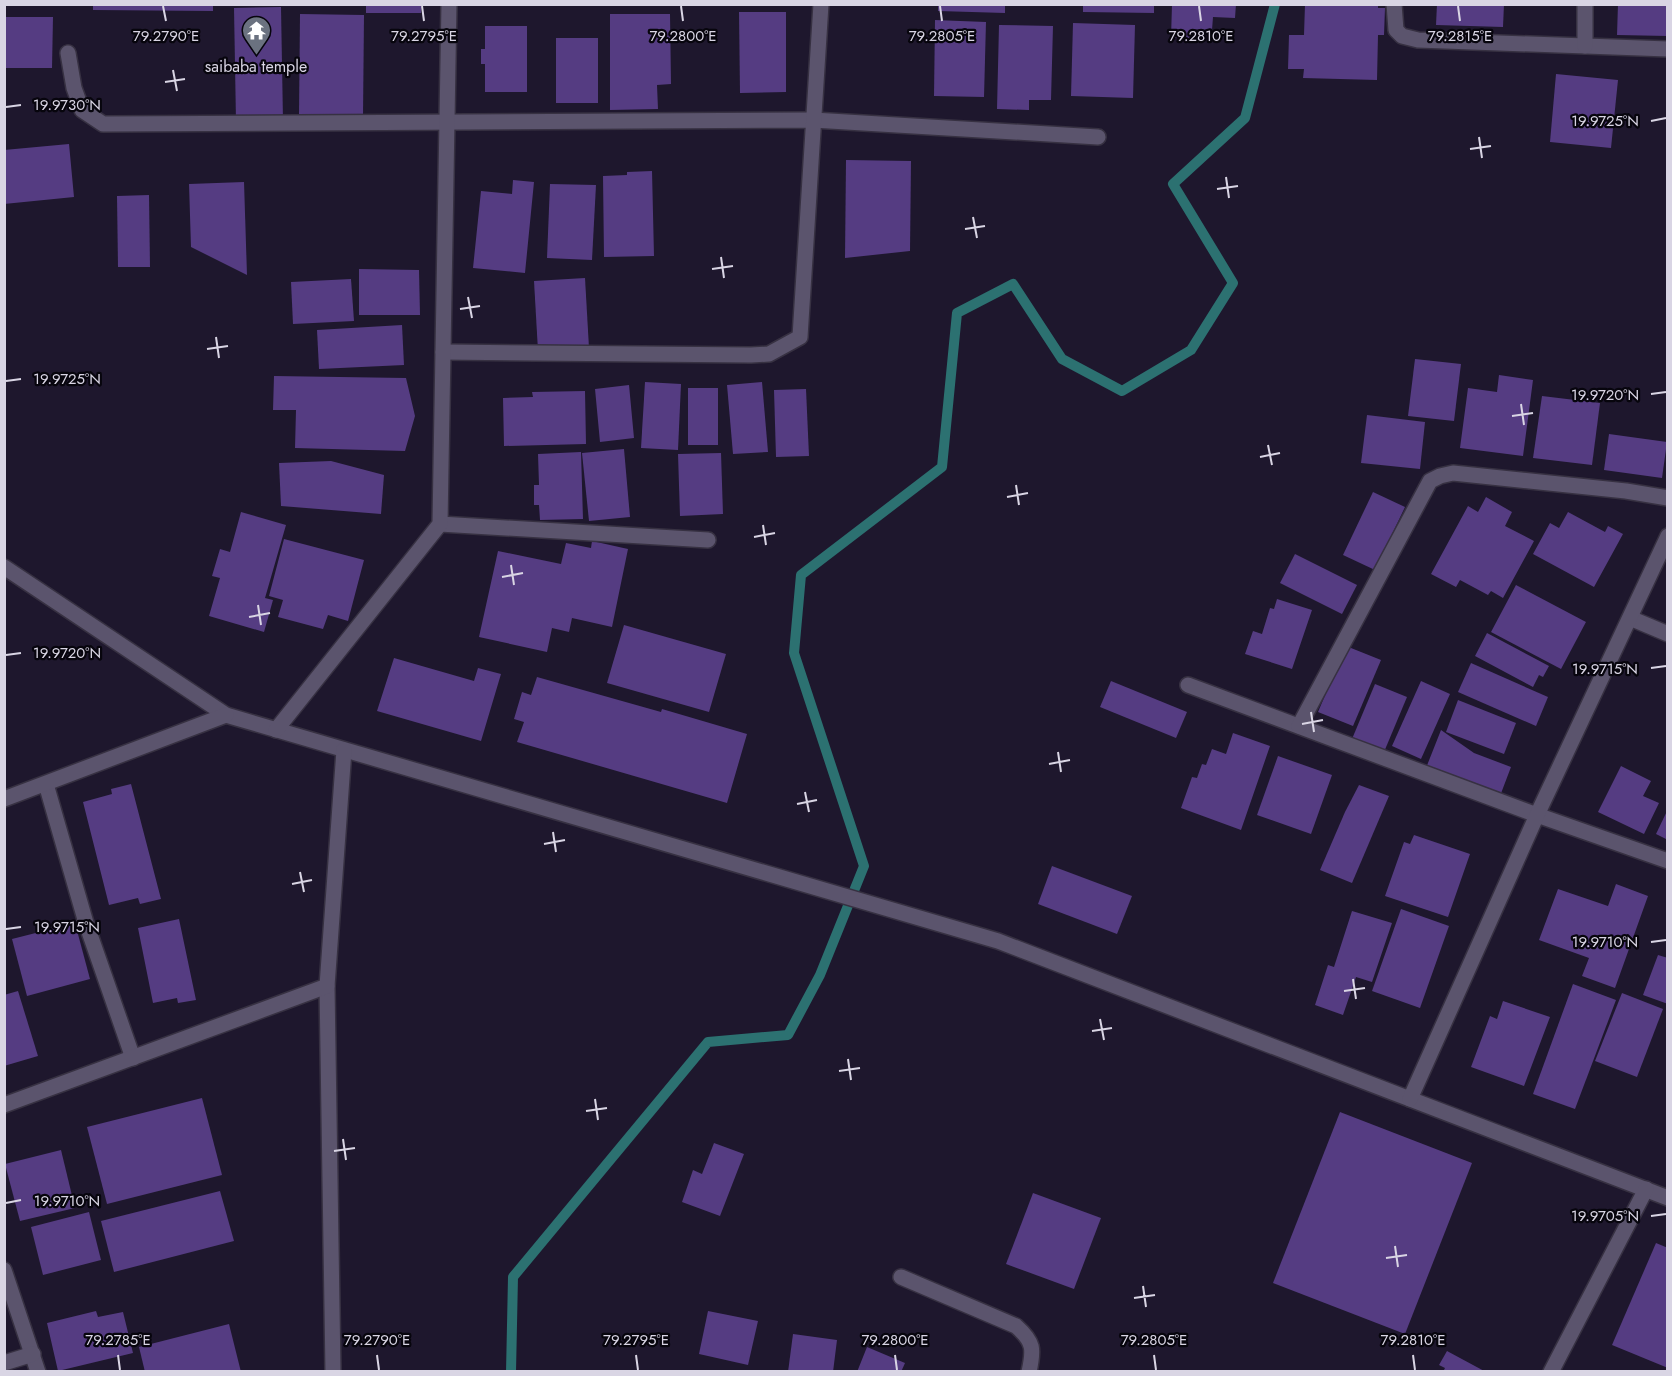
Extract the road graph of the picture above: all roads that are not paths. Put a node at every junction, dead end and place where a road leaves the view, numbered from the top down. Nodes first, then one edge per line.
1 (450, 4) edge
2 (821, 4) edge
3 (1394, 4) edge
4 (1585, 4) edge
5 (1585, 46) junction
6 (1668, 49) edge
7 (68, 53) dead end
8 (813, 120) junction
9 (448, 122) junction
10 (1098, 137) dead end
11 (443, 352) junction
12 (1668, 498) edge
13 (440, 524) junction
14 (1668, 536) edge
15 (708, 540) dead end
16 (4, 567) edge
17 (1630, 618) junction
18 (1668, 634) edge
19 (1188, 685) dead end
20 (226, 716) junction
21 (1299, 726) junction
22 (276, 730) junction
23 (344, 750) junction
24 (46, 783) junction
25 (4, 799) edge
26 (1537, 815) junction
27 (1668, 861) edge
28 (327, 986) junction
29 (133, 1058) junction
30 (1410, 1099) junction
31 (4, 1105) edge
32 (1646, 1189) junction
33 (1668, 1198) edge
34 (4, 1270) edge
35 (901, 1277) dead end
36 (33, 1354) junction
37 (4, 1363) edge
38 (38, 1371) edge
39 (333, 1371) edge
40 (1029, 1371) edge
41 (1551, 1371) edge

1 - 9 street
2 - 8 street
3 - 5 street
4 - 5 street
5 - 6 street
7 - 9 street
8 - 9 street
8 - 10 street
8 - 11 street
9 - 11 street
11 - 13 street
12 - 21 street
13 - 15 street
13 - 22 street
14 - 17 street
16 - 20 street
17 - 18 street
17 - 26 street
19 - 21 street
20 - 22 street
20 - 24 street
21 - 26 street
22 - 23 street
23 - 28 street
23 - 30 street
24 - 25 street
24 - 29 street
26 - 27 street
26 - 30 street
28 - 29 street
28 - 39 street
29 - 31 street
30 - 32 street
32 - 33 street
32 - 41 street
34 - 36 street
35 - 40 street
36 - 37 street
36 - 38 street

